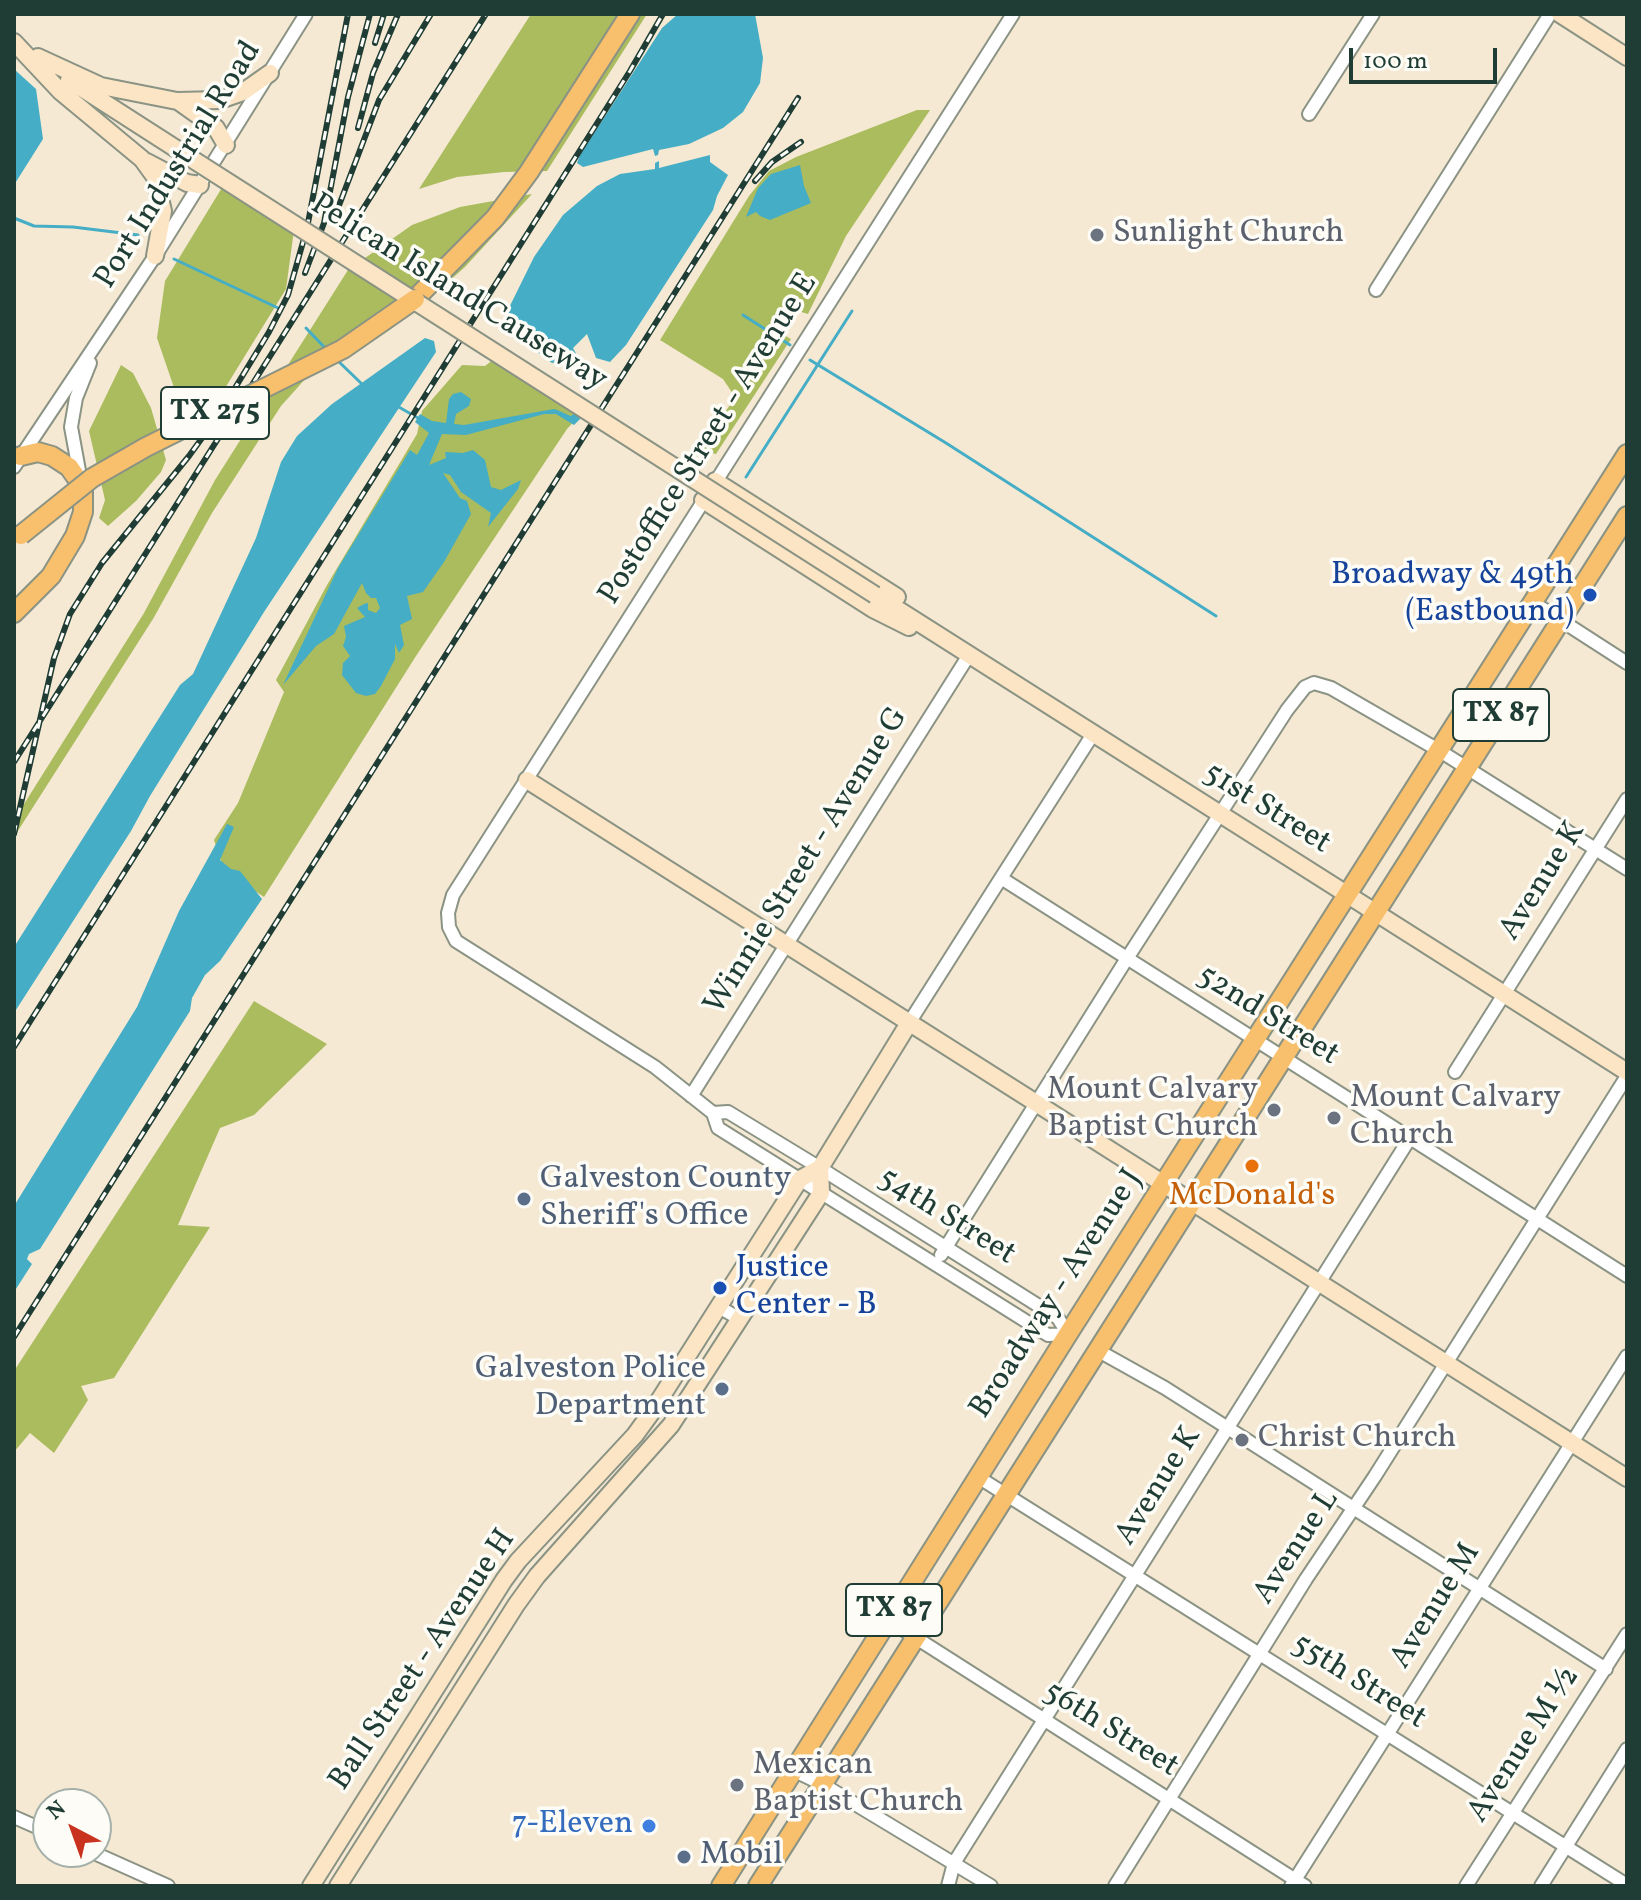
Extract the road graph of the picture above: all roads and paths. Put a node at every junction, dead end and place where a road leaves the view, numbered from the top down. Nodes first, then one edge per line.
1 (306, 14) edge
2 (630, 14) edge
3 (1013, 14) edge
4 (1373, 14) edge
5 (1550, 14) edge
6 (1560, 14) edge
7 (14, 40) edge
8 (38, 57) junction
9 (1627, 57) edge
10 (270, 73) junction
11 (177, 101) junction
12 (1309, 114) dead end
13 (226, 145) junction
14 (142, 159) junction
15 (200, 185) junction
16 (155, 256) junction
17 (1376, 290) dead end
18 (415, 299) junction
19 (97, 345) junction
20 (1626, 459) edge
21 (18, 462) edge
22 (715, 481) junction
23 (83, 487) junction
24 (703, 500) junction
25 (1627, 516) edge
26 (17, 538) edge
27 (875, 595) joint
28 (1534, 603) junction
29 (14, 613) edge
30 (1561, 621) junction
31 (949, 642) junction
32 (969, 655) junction
33 (1627, 663) edge
34 (1093, 734) junction
35 (1440, 751) junction
36 (1468, 768) junction
37 (527, 780) junction
38 (1627, 799) edge
39 (1220, 815) junction
40 (1596, 849) junction
41 (1627, 869) edge
42 (1001, 878) junction
43 (453, 895) joint
44 (1348, 895) junction
45 (1375, 913) junction
46 (787, 945) junction
47 (1126, 960) junction
48 (1504, 993) junction
49 (909, 1023) junction
50 (1255, 1040) junction
51 (1284, 1059) junction
52 (1455, 1072) dead end
53 (1627, 1074) edge
54 (691, 1096) junction
55 (1036, 1103) junction
56 (713, 1113) junction
57 (1410, 1138) junction
58 (820, 1168) junction
59 (800, 1179) junction
60 (1164, 1185) junction
61 (821, 1193) junction
62 (1192, 1202) junction
63 (1537, 1219) junction
64 (944, 1249) junction
65 (935, 1264) junction
66 (1627, 1276) edge
67 (1319, 1283) junction
68 (719, 1307) junction
69 (738, 1318) junction
70 (1068, 1334) junction
71 (1097, 1350) junction
72 (1627, 1356) edge
73 (1446, 1363) junction
74 (651, 1413) junction
75 (671, 1425) junction
76 (1228, 1429) junction
77 (1572, 1443) junction
78 (978, 1477) junction
79 (1627, 1478) edge
80 (1006, 1494) junction
81 (1354, 1508) junction
82 (566, 1509) junction
83 (585, 1523) junction
84 (1136, 1574) junction
85 (1480, 1587) junction
86 (888, 1620) junction
87 (1627, 1634) edge
88 (915, 1638) junction
89 (462, 1645) junction
90 (1261, 1653) junction
91 (482, 1658) junction
92 (1606, 1669) junction
93 (1044, 1720) junction
94 (1388, 1733) junction
95 (1626, 1753) edge
96 (793, 1770) junction
97 (376, 1783) junction
98 (822, 1784) junction
99 (395, 1794) junction
100 (1169, 1799) junction
101 (1513, 1812) junction
102 (1567, 1846) junction
103 (112, 1861) edge
104 (954, 1863) junction
105 (1297, 1884) edge
106 (1627, 1885) edge
107 (168, 1886) edge
108 (311, 1886) edge
109 (338, 1886) edge
110 (721, 1886) edge
111 (758, 1886) edge
112 (948, 1886) edge
113 (991, 1886) edge
114 (1115, 1886) edge
115 (1466, 1886) edge
116 (1541, 1886) edge

1 - 10 street, Port Industrial Road
2 - 18 main road, TX 275
3 - 22 street, Postoffice Street - Avenue E
4 - 12 street
5 - 17 street
6 - 9 main road
7 - 8 main road, Pelican Island Causeway
7 - 14 main road
8 - 11 main road
8 - 18 main road, Pelican Island Causeway, bridge
10 - 11 main road
10 - 13 street, Port Industrial Road
11 - 13 main road
13 - 15 street, Port Industrial Road
14 - 15 main road
14 - 16 main road
15 - 16 street, Port Industrial Road
16 - 19 street, Port Industrial Road
18 - 26 main road, TX 275, bridge
18 - 27 main road, Pelican Island Causeway, bridge
19 - 21 street, Port Industrial Road
19 - 23 street, Port Industrial Road
20 - 28 main road, Broadway - Avenue J / TX 87
21 - 23 main road
22 - 24 street, Postoffice Street - Avenue E
22 - 31 main road
23 - 29 main road
24 - 31 main road
24 - 37 street, Postoffice Street - Avenue E
25 - 30 main road, Broadway - Avenue J / TX 87
27 - 31 main road, 51st Street
28 - 30 street
28 - 35 main road, Broadway - Avenue J / TX 87
30 - 33 street
30 - 36 main road, Broadway - Avenue J / TX 87
31 - 32 main road, 51st Street
32 - 34 main road, 51st Street
32 - 46 street, Winnie Street - Avenue G
34 - 39 main road, 51st Street
34 - 42 street
35 - 36 street
35 - 39 street
35 - 44 main road, Broadway - Avenue J / TX 87
36 - 40 street
36 - 45 main road, Broadway - Avenue J / TX 87
37 - 43 street, Postoffice Street - Avenue E
37 - 46 main road
38 - 40 street, Avenue K
39 - 44 main road, 51st Street
39 - 47 street
40 - 41 street
40 - 48 street, Avenue K
42 - 47 street, 52nd Street
42 - 49 street
43 - 54 street, 54th Street
44 - 45 main road, 51st Street
44 - 50 main road, Broadway - Avenue J / TX 87
45 - 48 main road, 51st Street
45 - 51 main road, Broadway - Avenue J / TX 87
46 - 49 main road
46 - 54 street, Winnie Street - Avenue G
47 - 50 street, 52nd Street
47 - 55 street
48 - 52 street, Avenue K
48 - 53 main road, 51st Street
49 - 55 main road
49 - 58 main road, Ball Street - Avenue H
50 - 51 street, 52nd Street
50 - 60 main road, Broadway - Avenue J / TX 87
51 - 57 street, 52nd Street
51 - 62 main road, Broadway - Avenue J / TX 87
53 - 63 street, Avenue L
54 - 56 street, 54th Street
55 - 60 main road
55 - 64 street
56 - 58 street, 54th Street
56 - 59 street, 54th Street
57 - 63 street, 52nd Street
57 - 67 street, Avenue K
58 - 59 main road, Ball Street - Avenue H
58 - 61 main road
58 - 64 street, 54th Street
59 - 61 street, 54th Street
59 - 68 main road, Ball Street - Avenue H
60 - 62 main road
60 - 70 main road, Broadway - Avenue J / TX 87
61 - 65 street, 54th Street
61 - 69 main road, Ball Street - Avenue H
62 - 67 main road
62 - 71 main road, Broadway - Avenue J / TX 87
63 - 66 street, 52nd Street
63 - 73 street, Avenue L
64 - 65 street
64 - 70 street, 54th Street
65 - 70 street, 54th Street
67 - 73 main road
67 - 76 street, Avenue K
68 - 69 street
68 - 74 main road, Ball Street - Avenue H
69 - 75 main road, Ball Street - Avenue H
70 - 71 main road
70 - 78 main road, Broadway - Avenue J / TX 87
71 - 76 street
71 - 80 main road, Broadway - Avenue J / TX 87
72 - 77 street, Avenue M
73 - 77 main road
73 - 81 street, Avenue L
74 - 75 street
74 - 82 main road, Ball Street - Avenue H
75 - 83 main road, Ball Street - Avenue H
76 - 81 street
76 - 84 street, Avenue K
77 - 79 main road
77 - 85 street, Avenue M
78 - 80 street, 55th Street
78 - 86 main road, Broadway - Avenue J / TX 87
80 - 84 street, 55th Street
80 - 88 main road, Broadway - Avenue J / TX 87
81 - 85 street
81 - 90 street, Avenue L
82 - 83 street
82 - 89 main road, Ball Street - Avenue H
83 - 91 main road, Ball Street - Avenue H
84 - 90 street, 55th Street
84 - 93 street, Avenue K
85 - 92 street
85 - 94 street, Avenue M
86 - 88 street, 56th Street
86 - 96 main road, Broadway - Avenue J / TX 87
87 - 92 street, Avenue M ½
88 - 93 street, 56th Street
88 - 98 main road, Broadway - Avenue J / TX 87
89 - 91 street
89 - 97 main road, Ball Street - Avenue H
90 - 94 street, 55th Street
90 - 100 street, Avenue L
91 - 99 main road, Ball Street - Avenue H
92 - 101 street, Avenue M ½
93 - 100 street, 56th Street
93 - 104 street, Avenue K
94 - 101 street, 55th Street
94 - 105 street, Avenue M
95 - 102 street
96 - 98 street
96 - 110 main road, Broadway - Avenue J / TX 87
97 - 99 main road
97 - 108 main road, Ball Street - Avenue H
98 - 104 street
98 - 111 main road, Broadway - Avenue J / TX 87
99 - 109 main road, Ball Street - Avenue H
100 - 105 street, 56th Street
100 - 114 street, Avenue L
101 - 102 street, 55th Street
101 - 115 street, Avenue M ½
102 - 106 street, 55th Street
102 - 116 street
103 - 107 street
104 - 112 street, Avenue K
104 - 113 street

